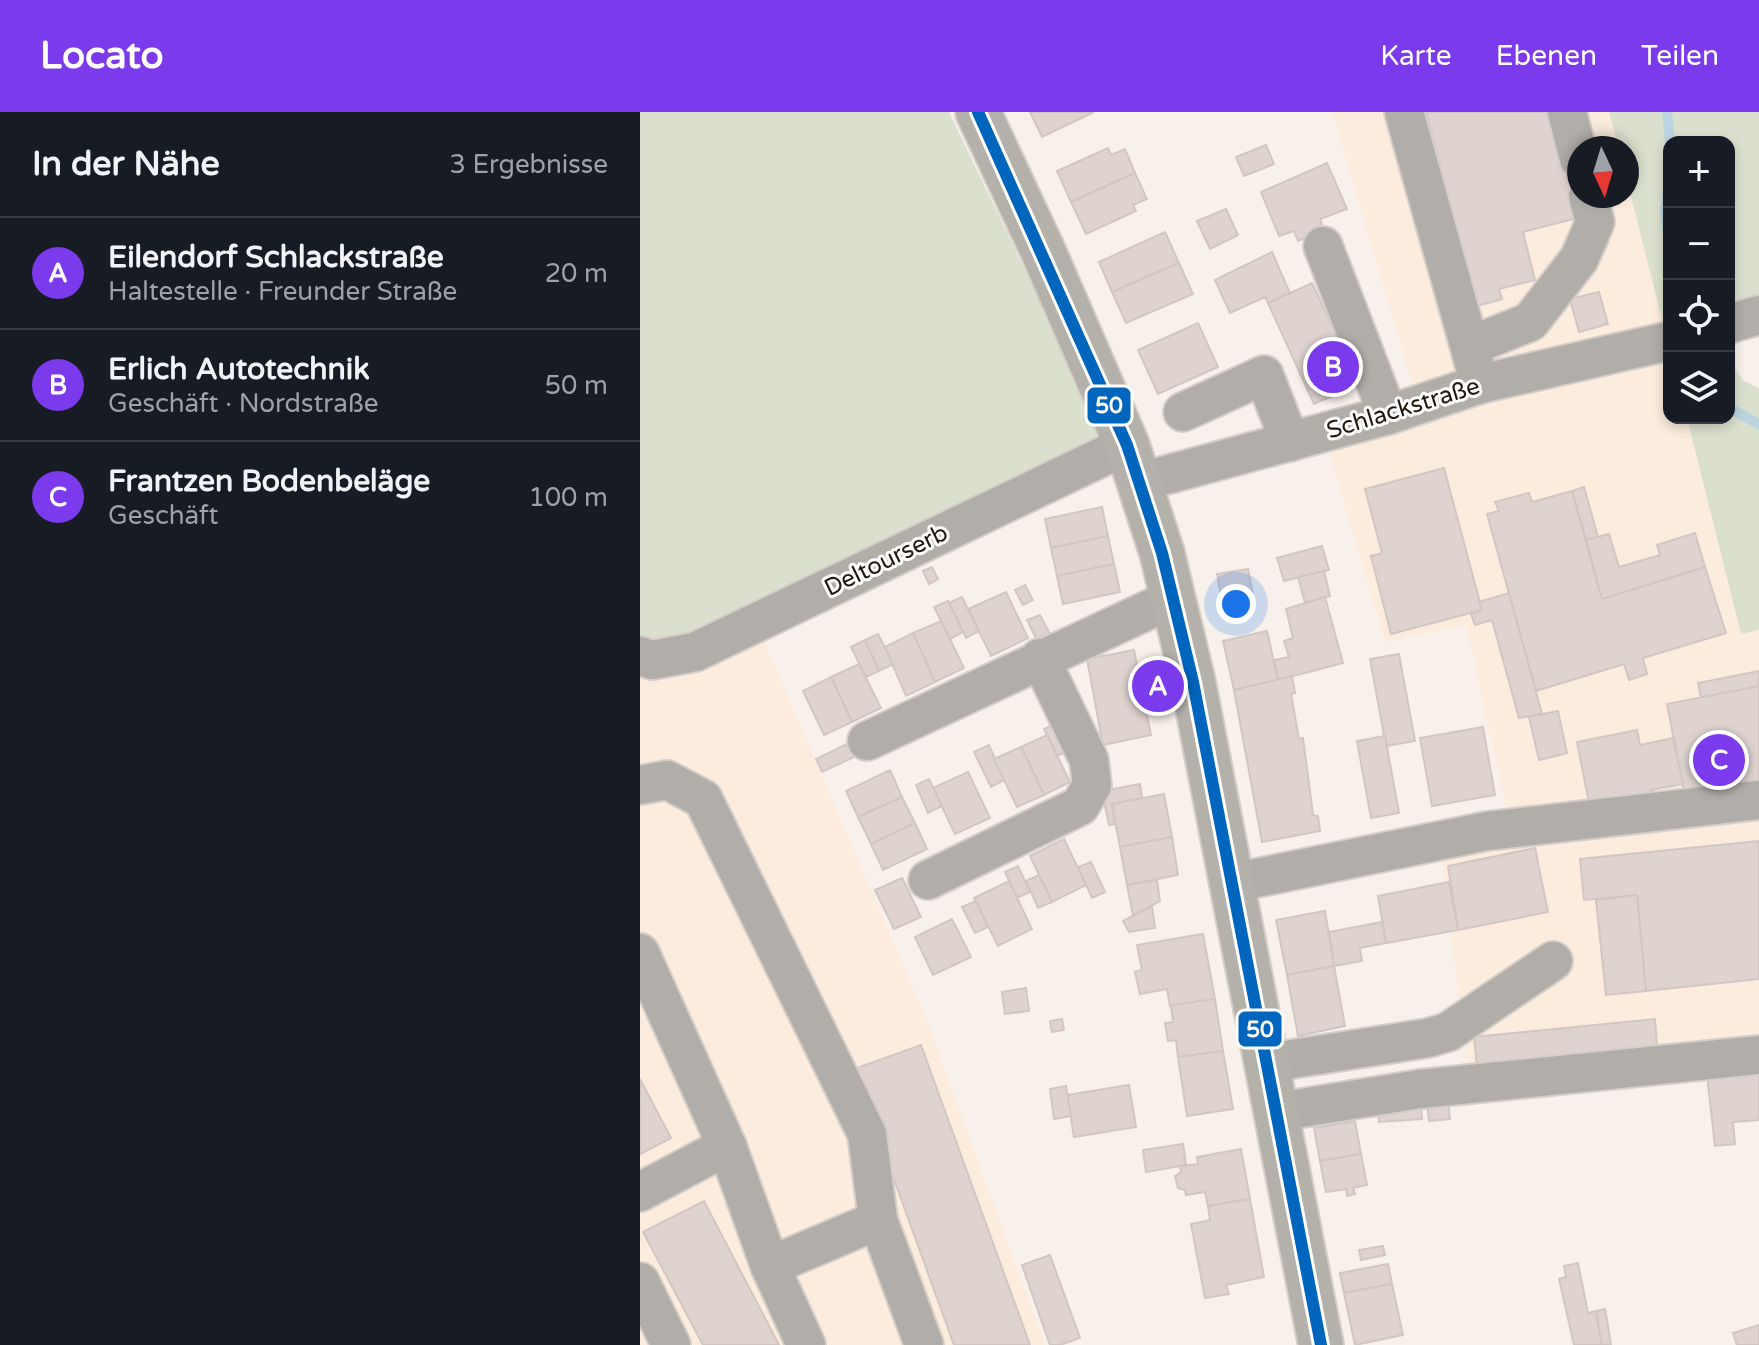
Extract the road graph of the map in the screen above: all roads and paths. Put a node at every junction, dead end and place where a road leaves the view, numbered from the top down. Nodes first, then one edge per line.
1 (978, 112) edge
2 (1404, 112) edge
3 (1567, 112) edge
4 (1573, 136) edge
5 (1591, 208) edge
6 (1323, 246) dead end
7 (1759, 315) edge
8 (1735, 322) edge
9 (1663, 342) edge
10 (1470, 346) junction
11 (1480, 384) junction
12 (1183, 412) dead end
13 (1388, 415) junction
14 (1290, 442) junction
15 (1133, 464) junction
16 (1174, 598) junction
17 (640, 656) edge
18 (1040, 658) junction
19 (867, 741) dead end
20 (640, 785) edge
21 (1759, 800) edge
22 (928, 880) dead end
23 (1232, 883) junction
24 (640, 953) edge
25 (1553, 961) dead end
26 (1759, 1055) edge
27 (1266, 1063) junction
28 (1277, 1112) junction
29 (727, 1146) junction
30 (640, 1192) edge
31 (878, 1220) junction
32 (770, 1266) junction
33 (640, 1282) edge
34 (671, 1345) edge
35 (806, 1345) edge
36 (924, 1345) edge
37 (1321, 1345) edge

1 - 15 main road
2 - 10 street
3 - 4 street
5 - 10 street
6 - 13 street
7 - 8 street
9 - 11 street, Schlackstraße
10 - 11 street
11 - 13 street, Schlackstraße
12 - 14 street
13 - 14 street, Schlackstraße
14 - 15 street, Schlackstraße
15 - 16 main road
15 - 17 street, Deltourserb
16 - 18 street
16 - 23 main road
18 - 19 street
18 - 22 street
20 - 31 street
21 - 23 street
23 - 27 main road
24 - 29 street
25 - 27 street
26 - 28 street
27 - 28 main road
28 - 37 main road
29 - 30 street
29 - 32 street
31 - 32 street
31 - 36 street
32 - 35 street
33 - 34 street

